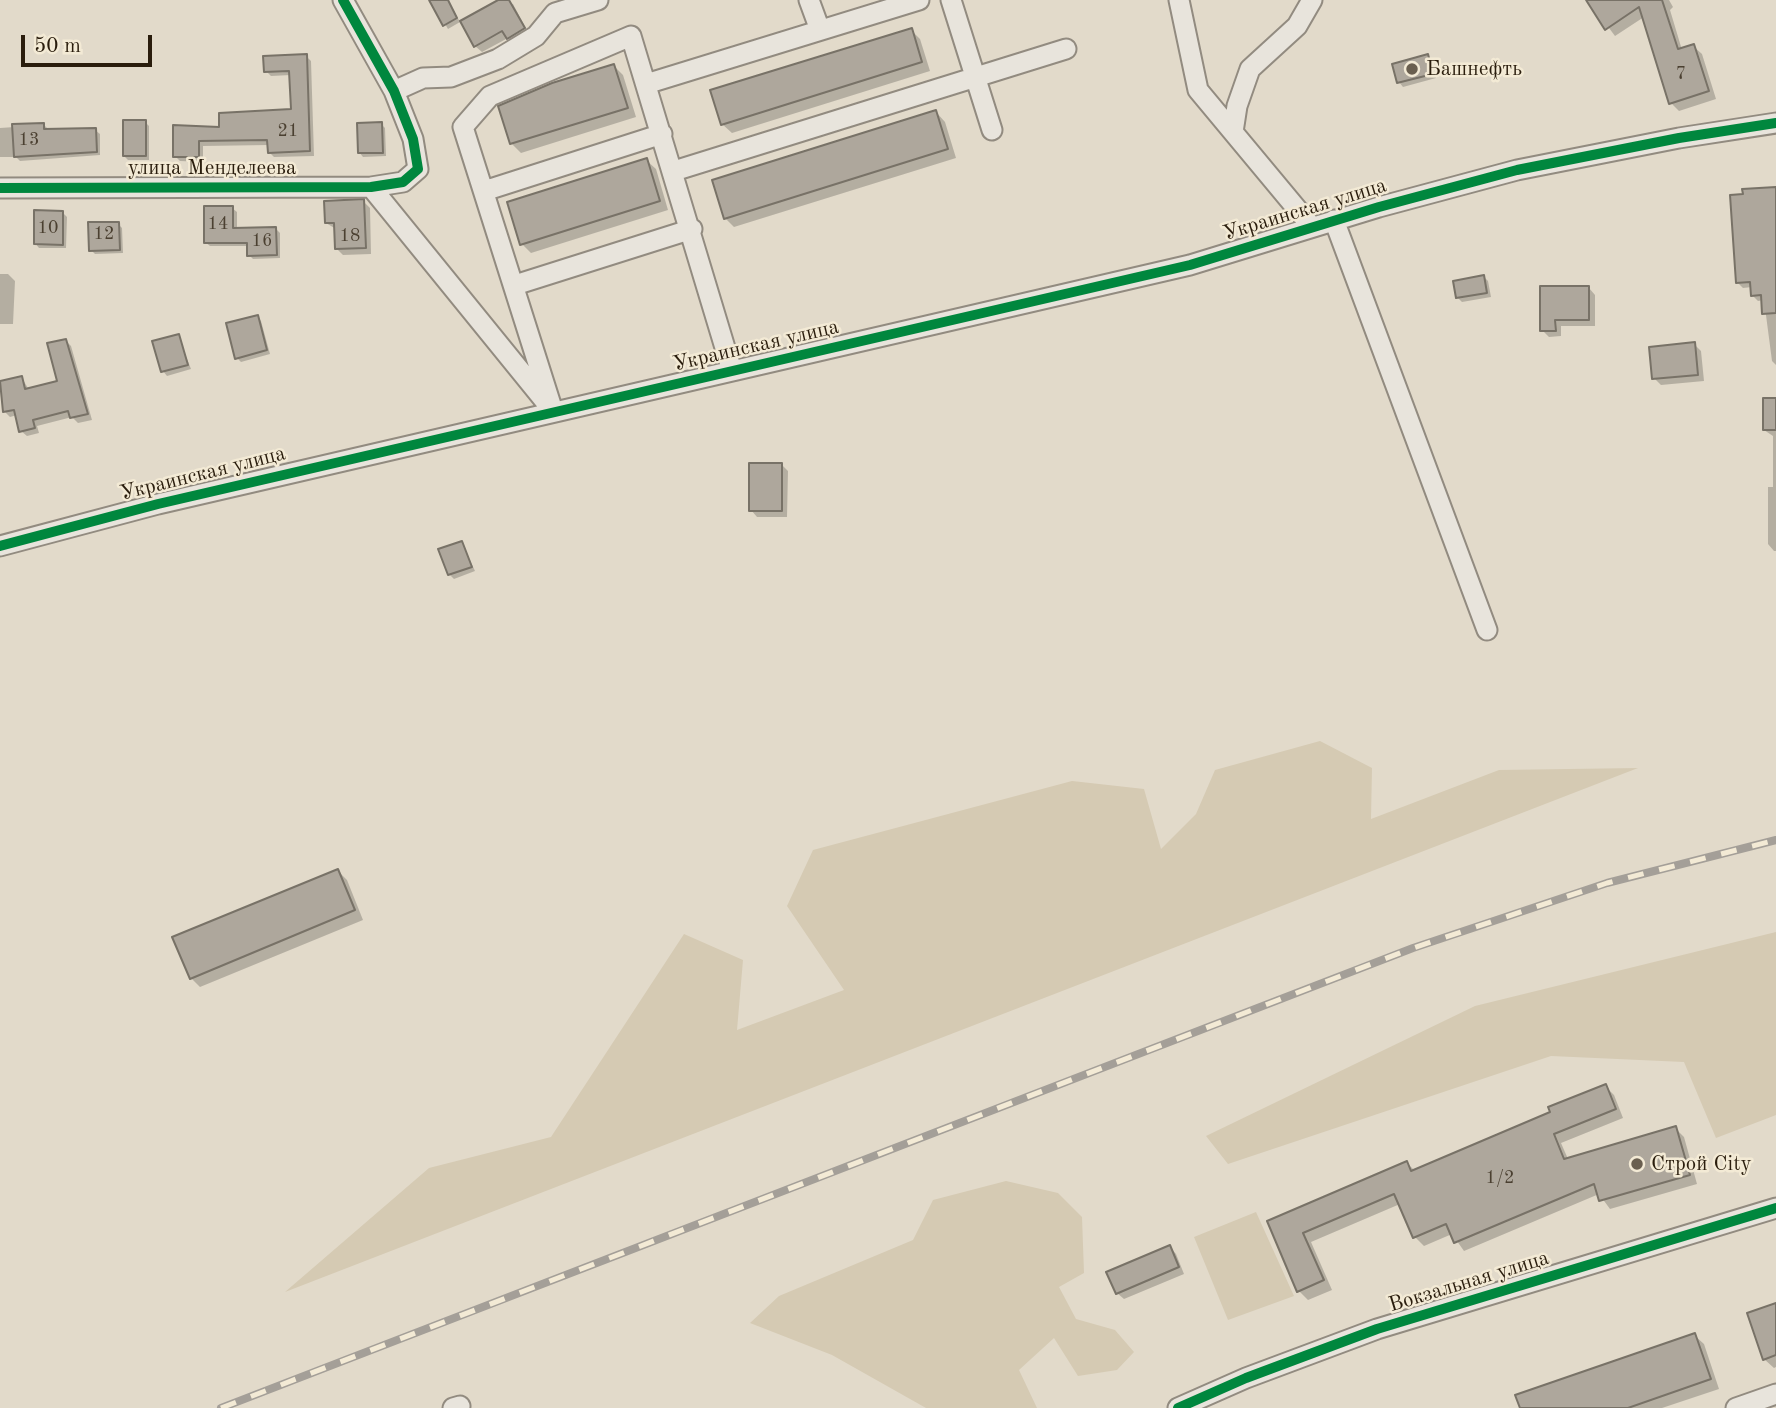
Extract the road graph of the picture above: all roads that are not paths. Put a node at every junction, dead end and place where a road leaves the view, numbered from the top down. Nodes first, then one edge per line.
1 (343, 0) edge
2 (598, 0) edge
3 (809, 0) edge
4 (919, 0) edge
5 (951, 0) edge
6 (1179, 0) edge
7 (1312, 0) edge
8 (820, 30) junction
9 (1066, 49) dead end
10 (975, 75) junction
11 (646, 83) junction
12 (394, 92) junction
13 (1776, 123) edge
14 (992, 130) dead end
15 (1233, 132) junction
16 (662, 134) junction
17 (674, 171) junction
18 (371, 187) junction
19 (0, 188) edge
20 (484, 191) junction
21 (1334, 220) junction
22 (1312, 227) junction
23 (692, 229) junction
24 (514, 285) junction
25 (732, 371) junction
26 (553, 411) junction
27 (0, 547) edge
28 (1487, 630) dead end
29 (1776, 1208) edge
30 (1776, 1394) edge
31 (1178, 1408) edge
32 (1736, 1408) edge

1 - 12 street
2 - 12 street
3 - 8 street
4 - 8 street
5 - 10 street
6 - 15 street
7 - 15 street
8 - 11 street
9 - 10 street
10 - 14 street
10 - 17 street
11 - 16 street
11 - 20 street
12 - 18 street, улица Менделеева
13 - 21 street, Украинская улица
15 - 22 street
16 - 17 street
16 - 20 street
17 - 23 street
18 - 19 street, улица Менделеева
18 - 26 street
20 - 24 street
21 - 22 street, Украинская улица
21 - 28 street
22 - 25 street, Украинская улица
23 - 24 street
23 - 25 street
24 - 26 street
25 - 26 street, Украинская улица
26 - 27 street, Украинская улица
29 - 31 street, Вокзальная улица
30 - 32 street

